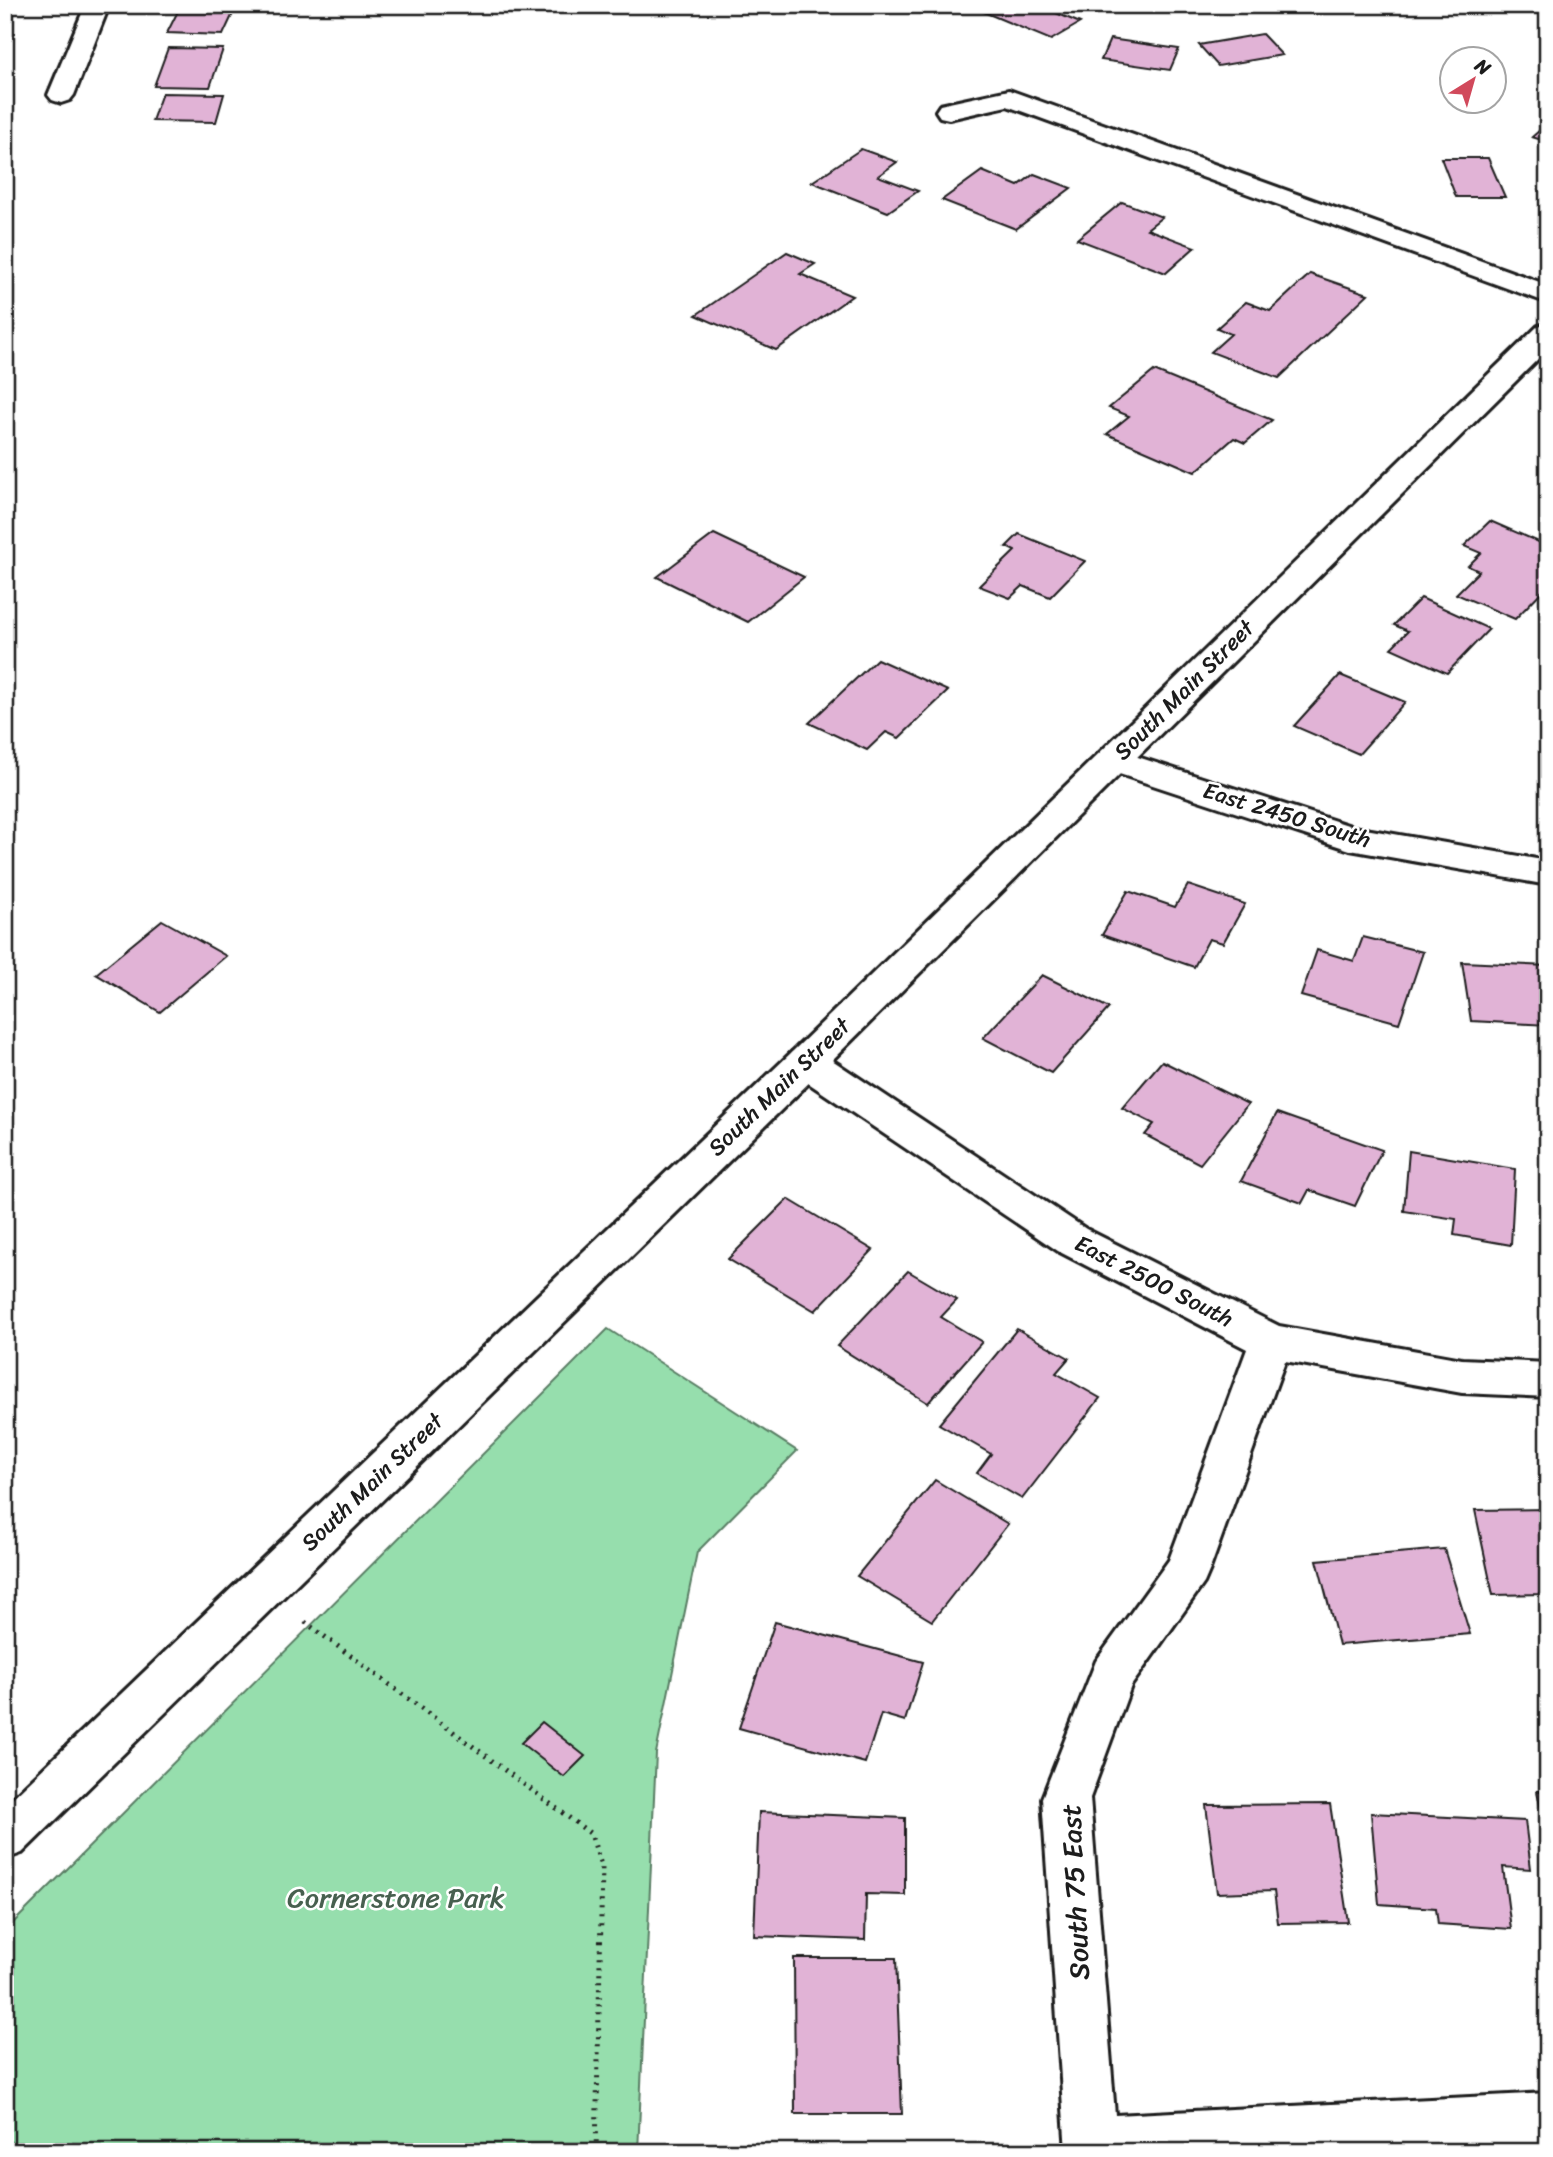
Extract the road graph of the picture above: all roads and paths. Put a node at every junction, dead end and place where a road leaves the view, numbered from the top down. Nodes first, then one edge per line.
1 (91, 5) edge
2 (61, 95) dead end
3 (949, 111) dead end
4 (1548, 295) edge
5 (1548, 332) edge
6 (1113, 760) junction
7 (1548, 873) edge
8 (806, 1062) junction
9 (1271, 1342) junction
10 (1548, 1380) edge
11 (305, 1622) dead end
12 (5, 1837) edge
13 (1548, 2119) edge
14 (1092, 2147) edge
15 (596, 2152) edge

1 - 2 street
3 - 4 street
5 - 6 street, South Main Street
6 - 7 street, East 2450 South
6 - 8 street, South Main Street
8 - 9 street, East 2500 South
8 - 12 street, South Main Street
9 - 10 street, East 2500 South
9 - 14 street, South 75 East
11 - 15 path
13 - 14 street

